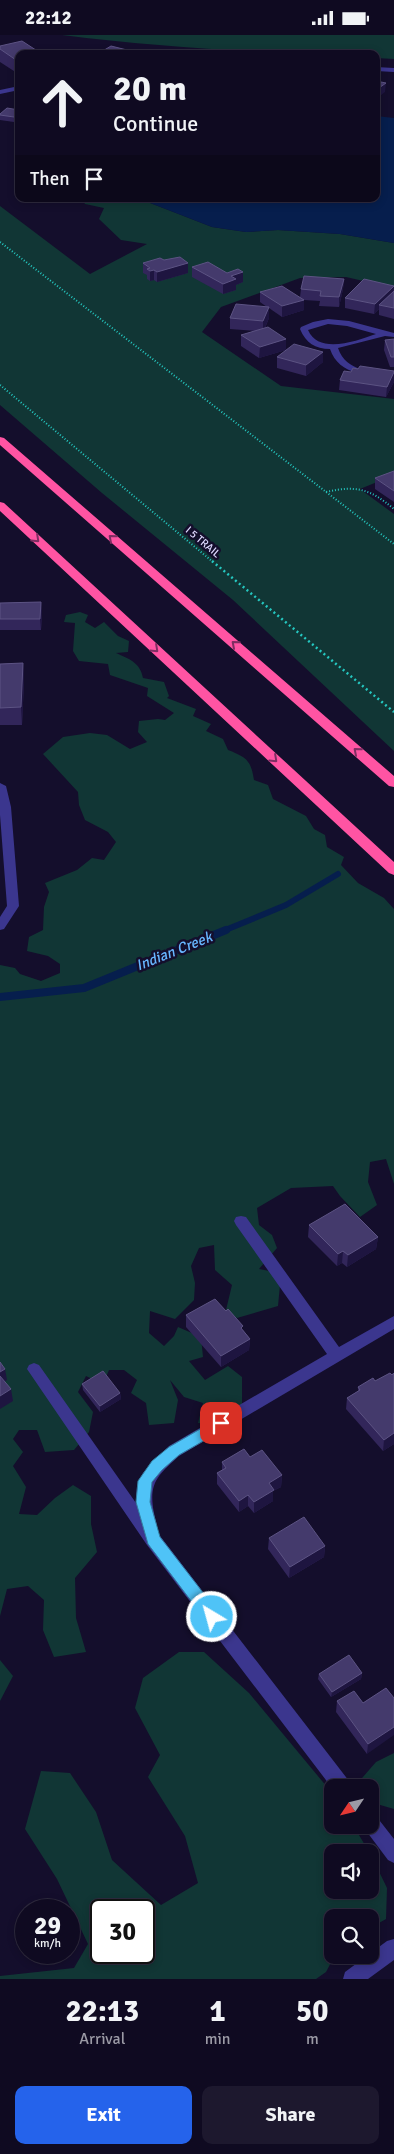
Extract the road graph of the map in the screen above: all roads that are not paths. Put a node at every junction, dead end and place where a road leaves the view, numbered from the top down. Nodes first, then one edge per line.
1 (380, 69) edge
2 (394, 70) edge
3 (15, 89) edge
4 (0, 92) edge
5 (384, 334) junction
6 (394, 335) edge
7 (334, 347) junction
8 (394, 376) edge
9 (0, 440) edge
10 (0, 505) edge
11 (394, 783) edge
12 (0, 786) edge
13 (394, 870) edge
14 (0, 926) edge
15 (241, 1221) dead end
16 (394, 1322) edge
17 (338, 1356) junction
18 (34, 1369) dead end
19 (153, 1539) junction
20 (337, 1779) edge
21 (379, 1834) edge
22 (394, 1854) edge
23 (394, 1948) edge
24 (352, 1979) edge

1 - 2 street
3 - 4 street
5 - 6 street
5 - 7 street
5 - 7 street
7 - 8 street
11 -> 9 highway
10 -> 13 highway
12 - 14 street
15 - 17 street
16 - 17 street
17 - 19 street
18 - 19 street
19 - 20 street
21 - 22 street
23 - 24 street

